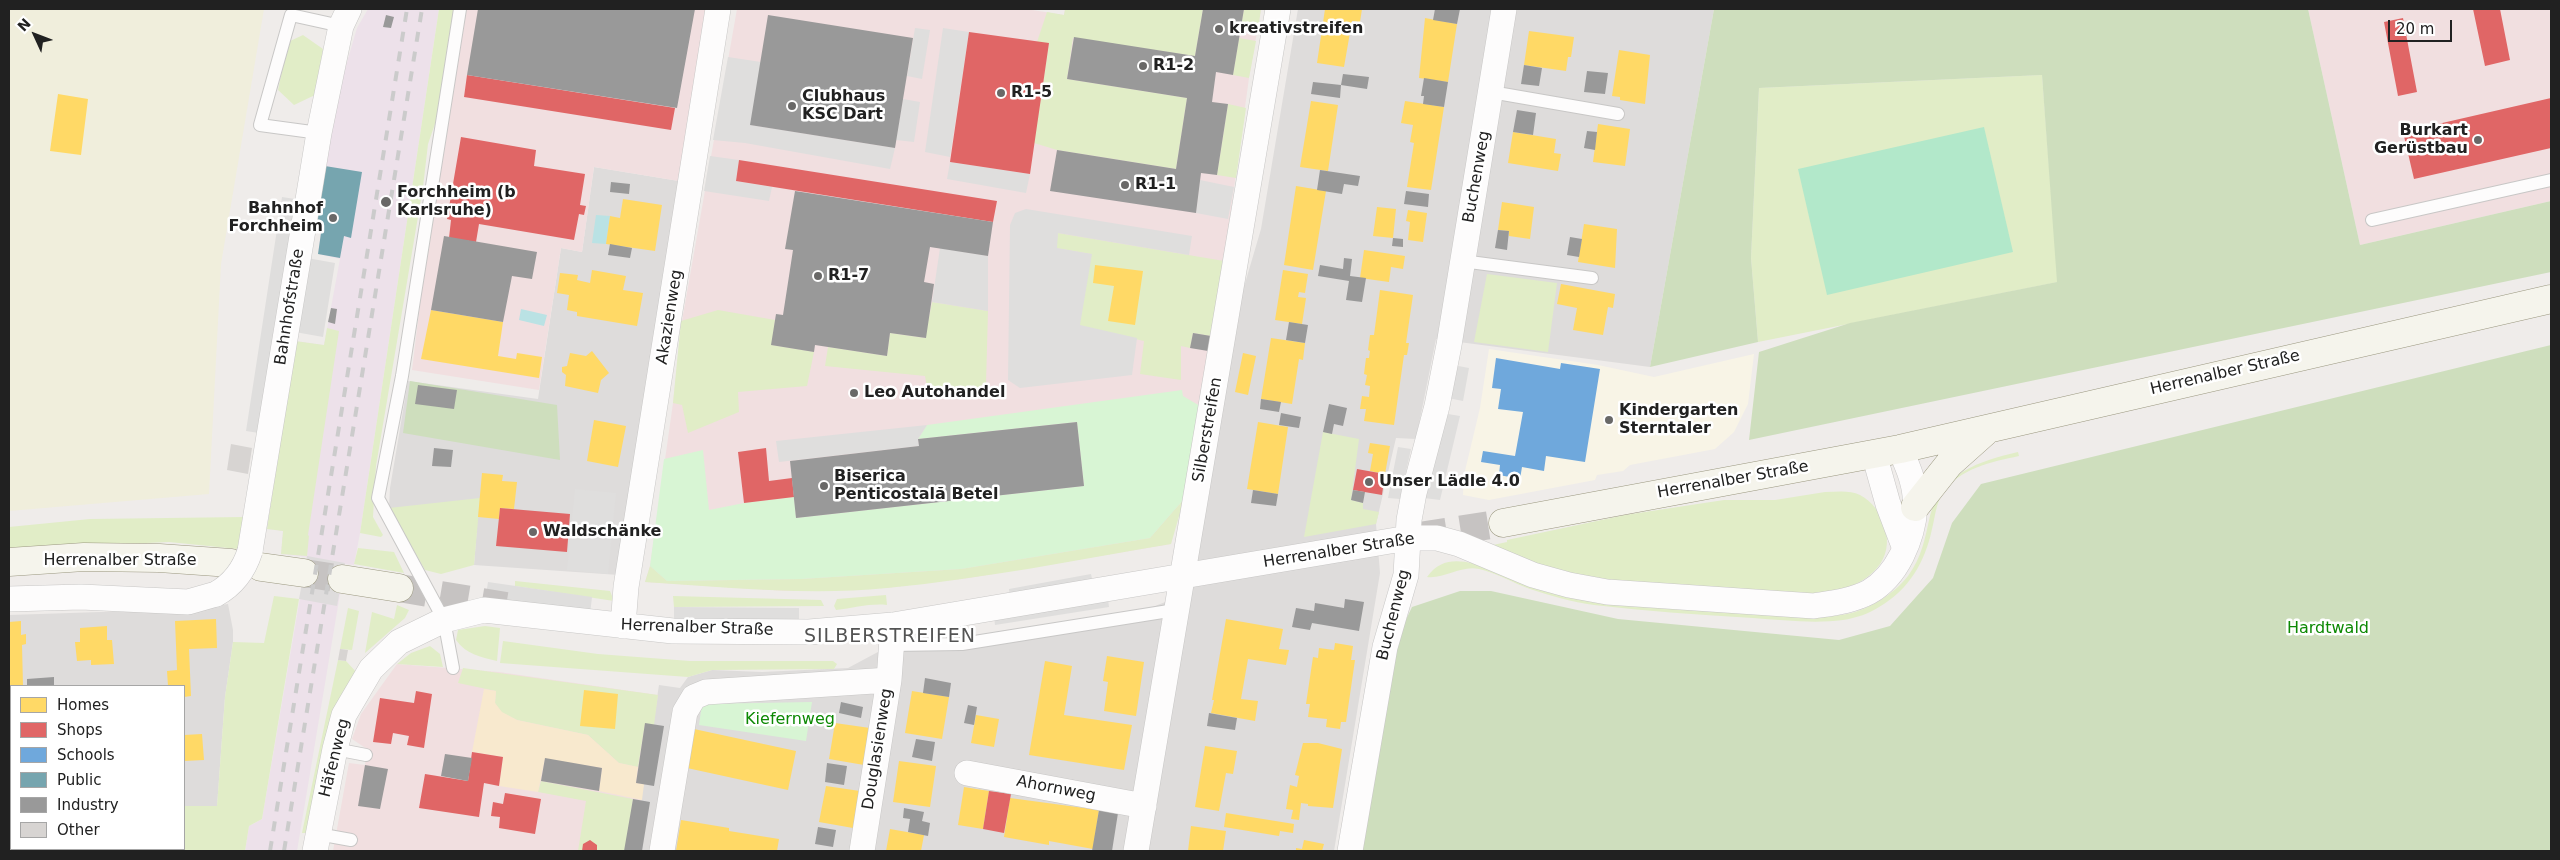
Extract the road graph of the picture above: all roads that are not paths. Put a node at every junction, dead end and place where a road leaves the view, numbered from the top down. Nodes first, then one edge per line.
1 (460, 9) edge
2 (718, 9) edge
3 (1278, 9) edge
4 (1504, 9) edge
5 (345, 17) edge
6 (1492, 92) junction
7 (1618, 114) dead end
8 (319, 133) junction
9 (2551, 180) edge
10 (2372, 220) dead end
11 (1462, 261) junction
12 (1592, 278) dead end
13 (2551, 299) edge
14 (1989, 429) junction
15 (1887, 451) junction
16 (1916, 507) junction
17 (1503, 523) tunnel mouth
18 (1408, 538) junction
19 (1904, 546) junction
20 (247, 560) junction
21 (9, 562) edge
22 (304, 573) tunnel mouth
23 (1181, 576) junction
24 (342, 579) tunnel mouth
25 (399, 588) tunnel mouth
26 (9, 599) edge
27 (1175, 610) junction
28 (444, 620) junction
29 (623, 626) junction
30 (892, 635) junction
31 (452, 668) dead end
32 (889, 680) junction
33 (335, 749) junction
34 (366, 755) dead end
35 (968, 773) dead end
36 (1144, 806) junction
37 (351, 840) dead end
38 (317, 842) edge
39 (662, 851) edge
40 (862, 851) edge
41 (1136, 851) edge
42 (1350, 851) edge

1 - 28 lane
2 - 29 street, Akazienweg
3 - 23 street, Silberstreifen
4 - 6 street, Buchenweg
5 - 8 street, Bahnhofstraße
5 - 8 lane
6 - 7 lane
6 - 11 street, Buchenweg
8 - 20 street, Bahnhofstraße
9 - 10 lane
11 - 12 lane
11 - 18 street, Buchenweg
13 - 14 main road, Herrenalber Straße
14 - 15 main road, Herrenalber Straße
14 - 16 main road
15 - 16 street, Herrenalber Straße
15 - 17 main road, Herrenalber Straße
15 - 19 street
16 - 19 street, Herrenalber Straße
18 - 19 street, Herrenalber Straße
18 - 23 street, Herrenalber Straße
18 - 42 street, Buchenweg
20 - 21 main road, Herrenalber Straße
20 - 22 main road, Herrenalber Straße
20 - 26 street, Bahnhofstraße, bridge
23 - 27 street, Silberstreifen
23 - 30 street, Herrenalber Straße
24 - 25 main road
27 - 30 lane
27 - 36 street, Silberstreifen
28 - 29 street, Herrenalber Straße
28 - 31 lane
28 - 33 street, Häfenweg
29 - 30 street, Herrenalber Straße
30 - 32 street, Douglasienweg
32 - 39 street
32 - 40 street, Douglasienweg
33 - 34 lane
33 - 38 street, Häfenweg
35 - 36 street, Ahornweg
36 - 41 street, Silberstreifen
37 - 38 lane

